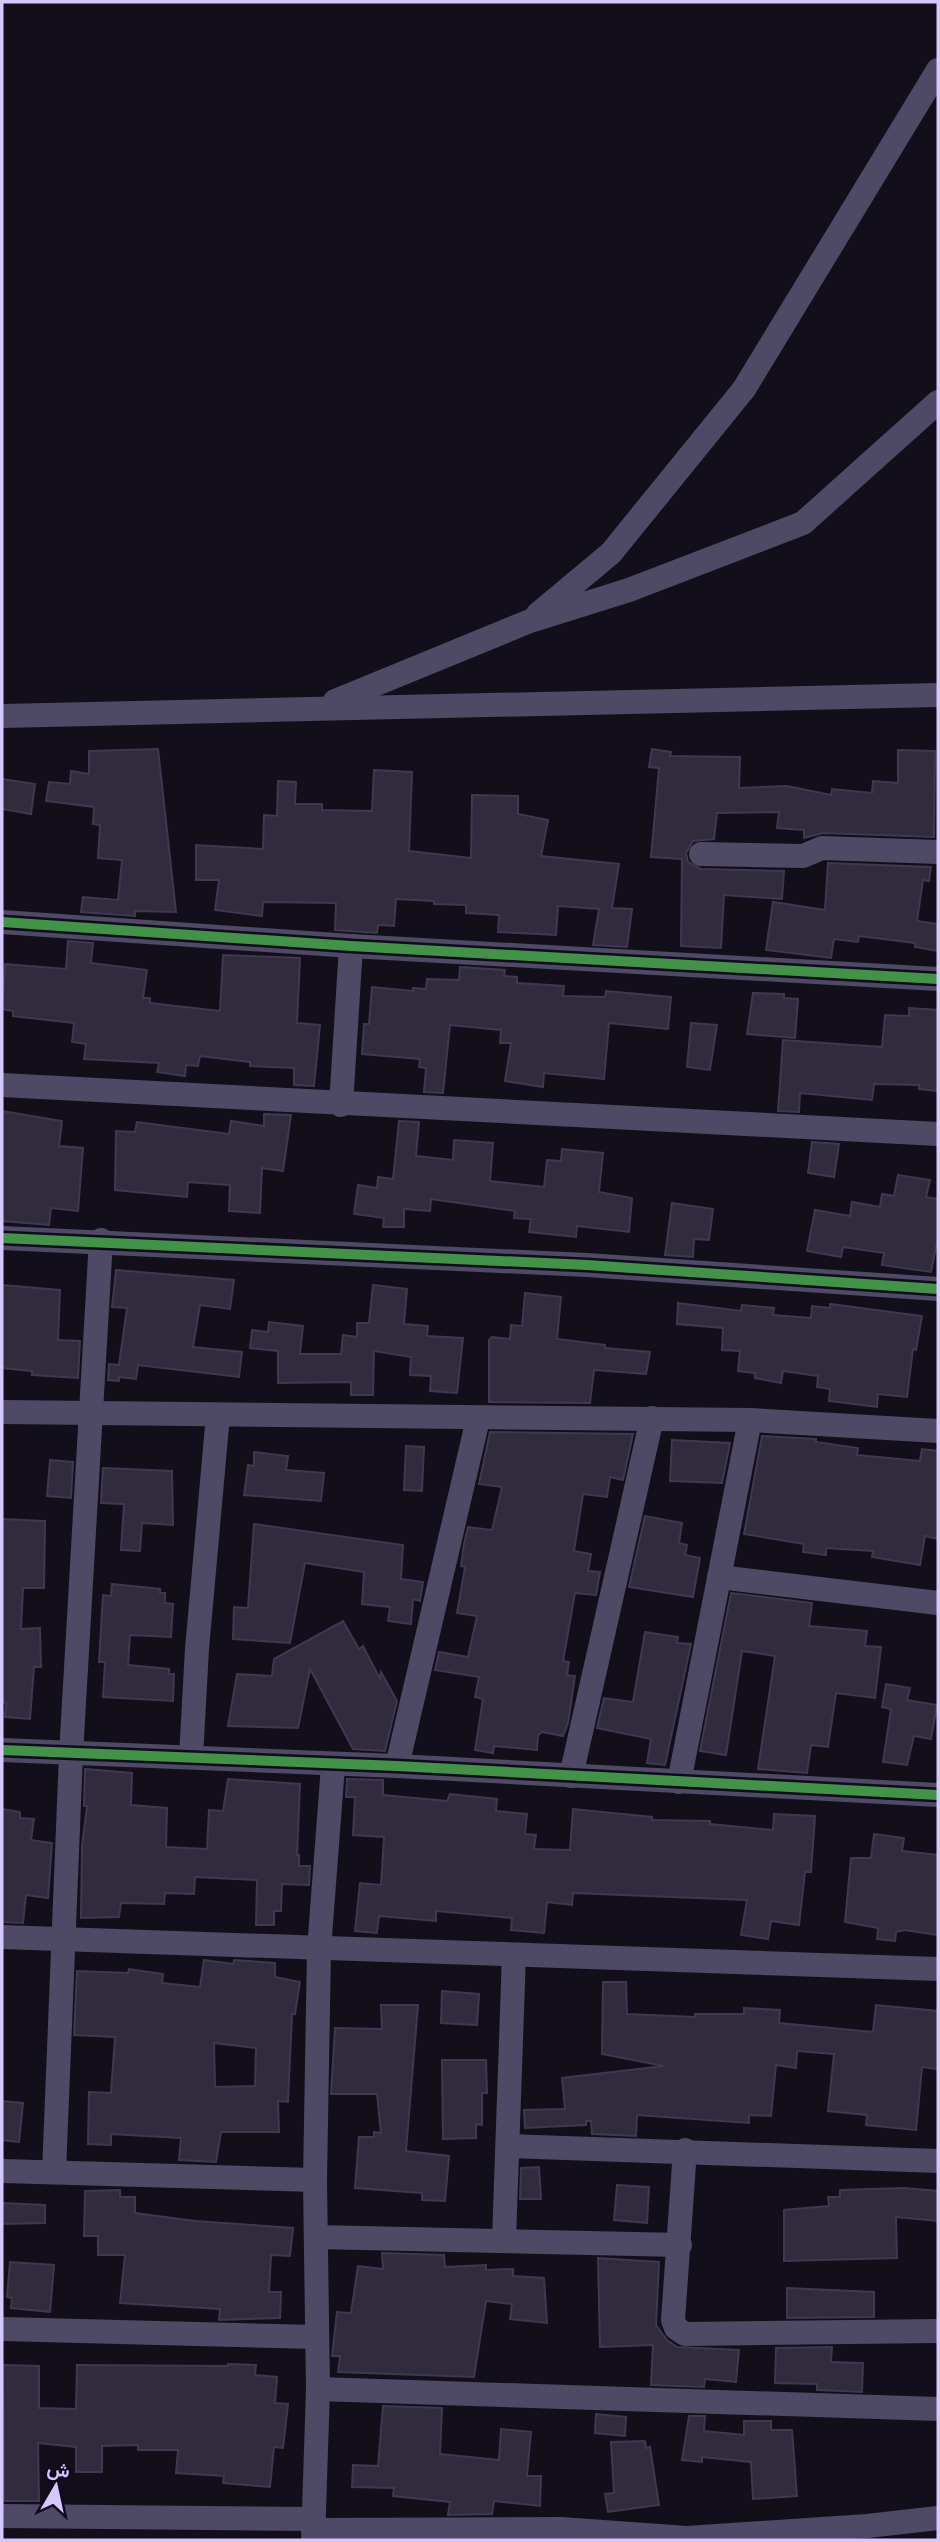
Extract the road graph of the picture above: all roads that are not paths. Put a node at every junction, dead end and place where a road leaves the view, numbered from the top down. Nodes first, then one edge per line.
1 (938, 70) edge
2 (938, 402) edge
3 (530, 621) junction
4 (938, 695) edge
5 (314, 709) junction
6 (2, 716) edge
7 (938, 852) edge
8 (701, 854) dead end
9 (2, 922) edge
10 (351, 946) junction
11 (938, 979) edge
12 (2, 1085) edge
13 (341, 1105) junction
14 (938, 1134) edge
15 (2, 1238) edge
16 (101, 1240) junction
17 (938, 1289) edge
18 (2, 1412) edge
19 (93, 1415) junction
20 (218, 1415) junction
21 (478, 1419) junction
22 (652, 1419) junction
23 (750, 1420) junction
24 (938, 1431) edge
25 (719, 1577) junction
26 (938, 1603) edge
27 (2, 1750) edge
28 (71, 1754) junction
29 (191, 1757) junction
30 (334, 1766) junction
31 (397, 1766) junction
32 (571, 1776) junction
33 (678, 1782) junction
34 (938, 1795) edge
35 (2, 1937) edge
36 (64, 1938) junction
37 (319, 1949) junction
38 (514, 1955) junction
39 (938, 1969) edge
40 (508, 2146) junction
41 (685, 2150) junction
42 (938, 2161) edge
43 (2, 2171) edge
44 (54, 2172) junction
45 (315, 2180) junction
46 (316, 2237) junction
47 (504, 2239) junction
48 (680, 2245) junction
49 (2, 2329) edge
50 (938, 2331) edge
51 (317, 2337) junction
52 (318, 2389) junction
53 (938, 2409) edge
54 (2, 2516) edge
55 (938, 2518) edge
56 (310, 2530) edge
57 (687, 2539) edge

1 - 3 street
2 - 3 street
3 - 5 street
4 - 5 street
5 - 6 street
7 - 8 street
9 - 10 street
10 - 11 street
10 - 13 street
12 - 13 street
13 - 14 street
15 - 16 street
16 - 17 street
16 - 19 street
18 - 19 street
19 - 20 street
19 - 28 street
20 - 21 street
20 - 29 street
21 - 22 street
21 - 31 street
22 - 23 street
22 - 32 street
23 - 24 street
23 - 25 street
25 - 26 street
25 - 33 street
27 - 28 street
28 - 29 street
28 - 36 street
29 - 30 street
30 - 31 street
30 - 37 street
31 - 32 street
32 - 33 street
33 - 34 street
35 - 36 street
36 - 37 street
36 - 44 street
37 - 38 street
37 - 45 street
38 - 39 street
38 - 40 street
40 - 41 street
40 - 47 street
41 - 42 street
41 - 48 street
43 - 44 street
44 - 45 street
45 - 46 street
46 - 47 street
46 - 51 street
47 - 48 street
48 - 50 street
49 - 51 street
51 - 52 street
52 - 53 street
52 - 56 street
54 - 56 street
55 - 57 street
56 - 57 street

